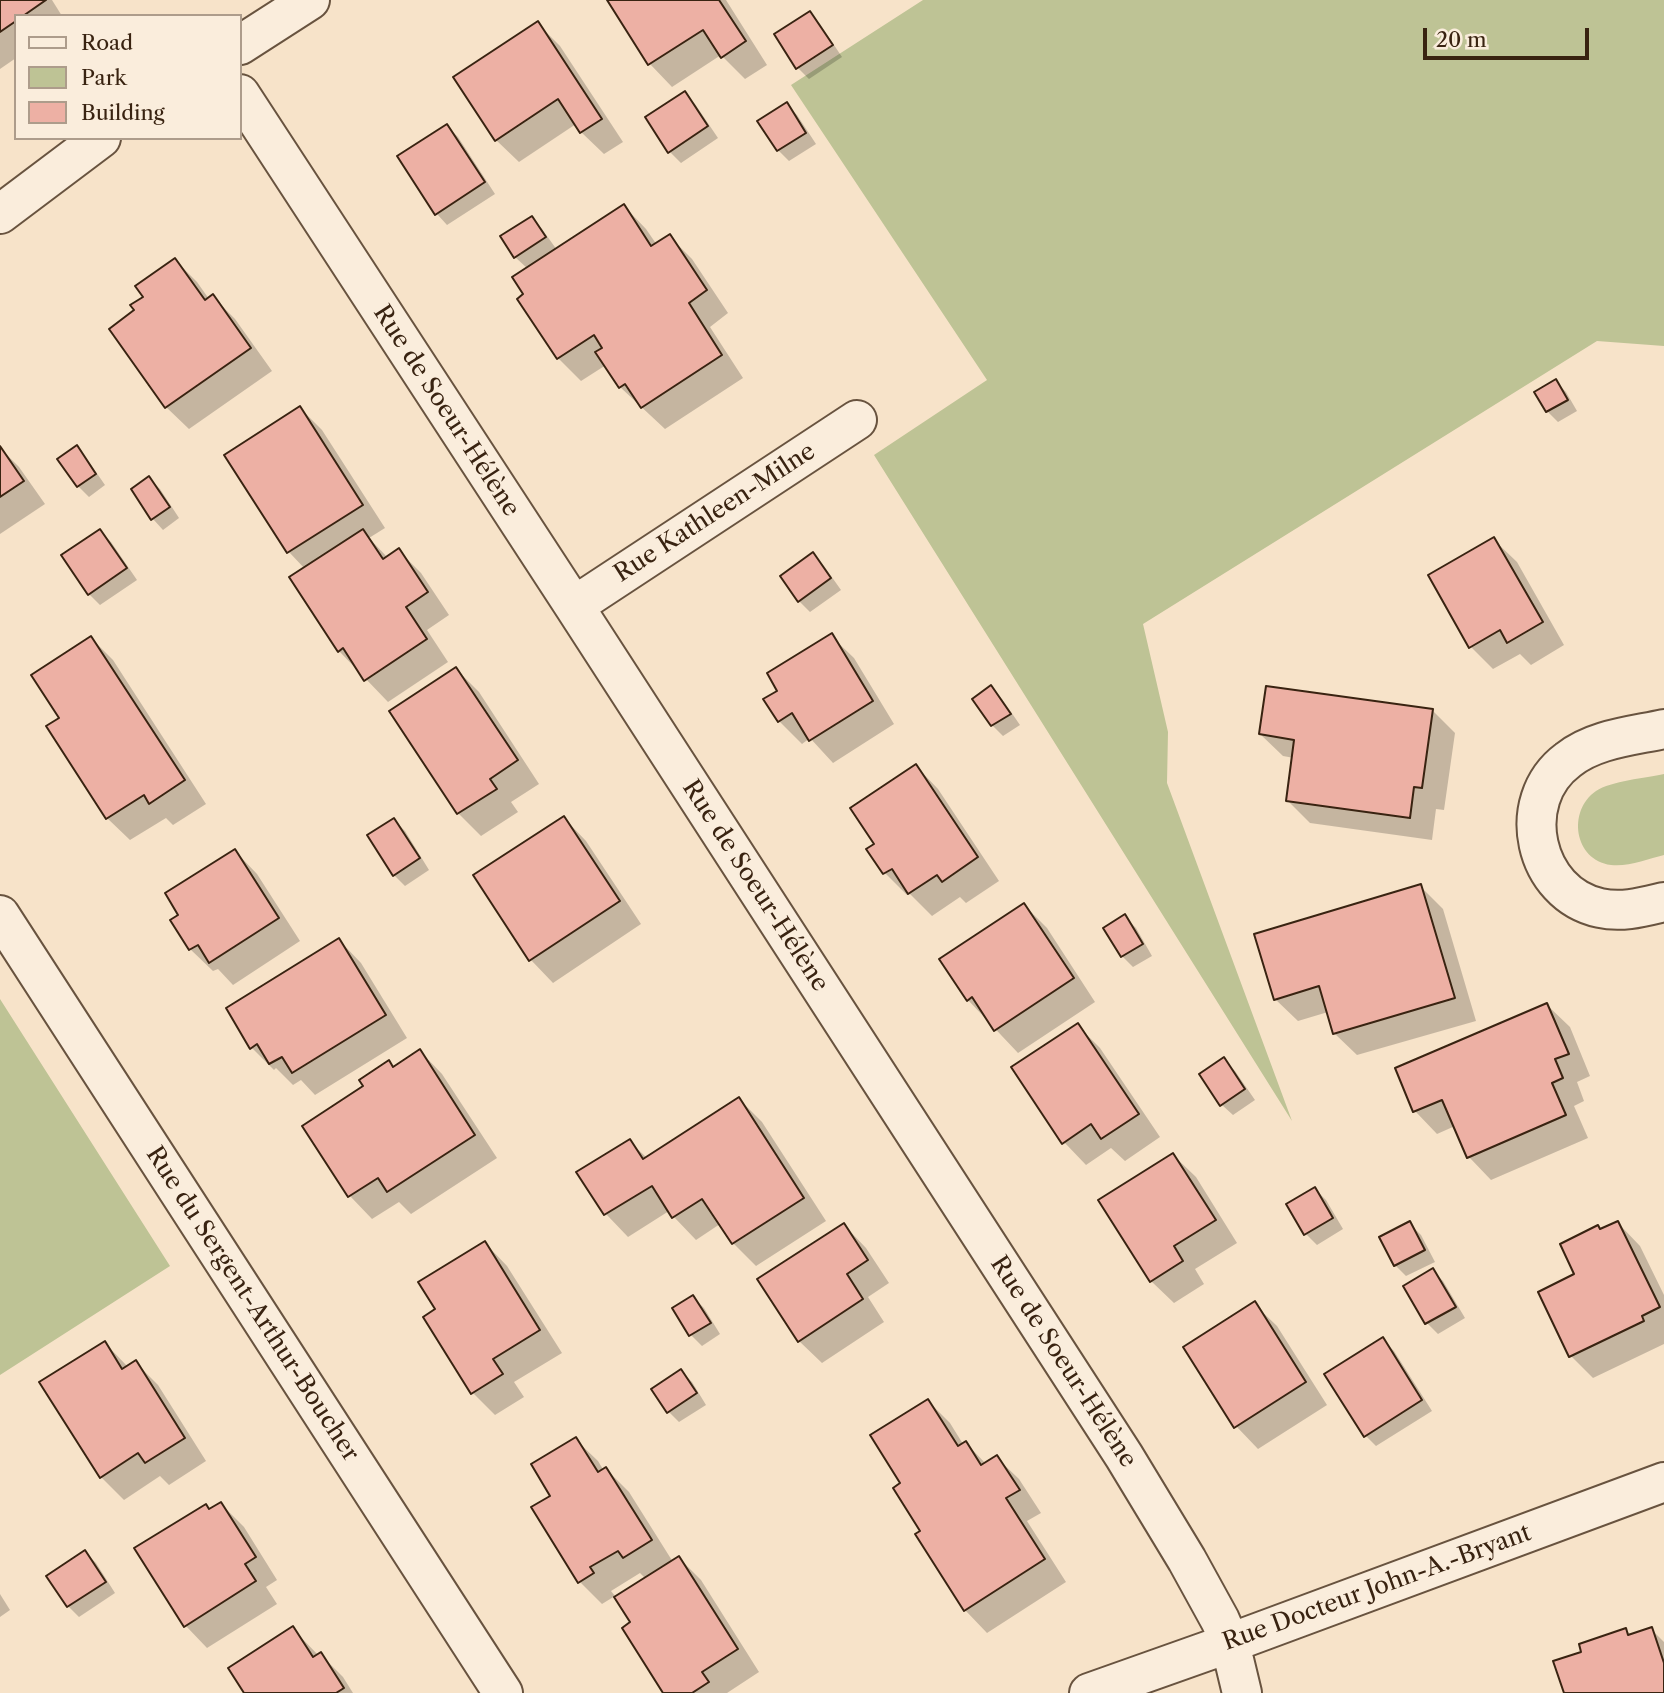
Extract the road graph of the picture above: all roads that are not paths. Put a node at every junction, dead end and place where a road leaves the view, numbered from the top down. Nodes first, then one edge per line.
1 (310, 0) edge
2 (242, 44) edge
3 (242, 97) edge
4 (98, 140) edge
5 (0, 214) edge
6 (857, 420) dead end
7 (574, 606) junction
8 (1664, 729) edge
9 (1664, 902) edge
10 (0, 915) edge
11 (1664, 1482) edge
12 (1230, 1643) junction
13 (503, 1693) edge
14 (1089, 1693) edge
15 (1242, 1693) edge

1 - 2 street
3 - 7 street, Rue de Soeur-Hélène
4 - 5 street
6 - 7 street, Rue Kathleen-Milne
7 - 12 street, Rue de Soeur-Hélène
8 - 9 street
10 - 13 street, Rue du Sergent-Arthur-Boucher
11 - 12 street, Rue Docteur John-A.-Bryant
12 - 14 street, Rue Docteur John-A.-Bryant
12 - 15 street, Rue de Soeur-Hélène

